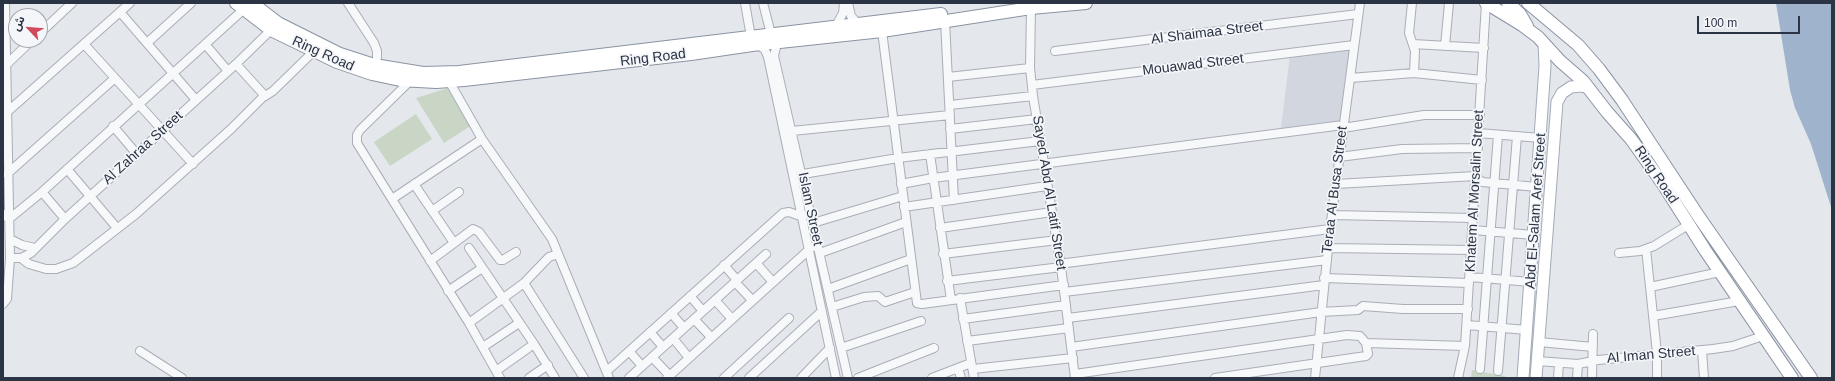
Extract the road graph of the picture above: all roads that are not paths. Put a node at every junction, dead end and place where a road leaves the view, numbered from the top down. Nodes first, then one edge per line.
1 (5, 3) edge
2 (72, 3) edge
3 (130, 3) edge
4 (191, 3) edge
5 (348, 3) edge
6 (745, 3) edge
7 (763, 3) edge
8 (844, 3) edge
9 (848, 3) edge
10 (1086, 3) edge
11 (1360, 3) edge
12 (1412, 3) edge
13 (1449, 3) edge
14 (1486, 3) edge
15 (1508, 3) edge
16 (1528, 3) edge
17 (244, 5) edge
18 (1030, 6) edge
19 (120, 12) junction
20 (1358, 14) junction
21 (945, 21) junction
22 (858, 24) junction
23 (885, 25) junction
24 (48, 26) edge
25 (836, 26) junction
26 (1527, 28) junction
27 (272, 30) junction
28 (775, 38) junction
29 (755, 40) junction
30 (147, 43) junction
31 (1544, 43) junction
32 (84, 44) junction
33 (205, 44) junction
34 (1414, 44) junction
35 (1354, 45) junction
36 (1445, 46) junction
37 (24, 48) edge
38 (1484, 48) junction
39 (667, 51) junction
40 (1055, 51) dead end
41 (313, 52) junction
42 (772, 61) junction
43 (236, 64) junction
44 (6, 65) junction
45 (1030, 68) junction
46 (382, 70) junction
47 (228, 71) junction
48 (173, 73) junction
49 (1414, 74) junction
50 (948, 76) junction
51 (404, 77) junction
52 (115, 78) junction
53 (1350, 78) junction
54 (1482, 80) junction
55 (449, 81) junction
56 (1032, 85) junction
57 (1589, 88) junction
58 (1543, 92) junction
59 (265, 96) junction
60 (1033, 96) junction
61 (1559, 97) junction
62 (196, 100) junction
63 (1622, 100) junction
64 (138, 103) junction
65 (950, 105) junction
66 (1607, 112) junction
67 (6, 113) junction
68 (950, 115) junction
69 (1480, 115) junction
70 (1037, 119) junction
71 (893, 122) junction
72 (1638, 125) junction
73 (113, 126) junction
74 (1343, 127) junction
75 (950, 129) junction
76 (162, 130) junction
77 (792, 131) junction
78 (1478, 134) junction
79 (1498, 135) junction
80 (1517, 136) junction
81 (1541, 138) junction
82 (1631, 139) junction
83 (482, 140) junction
84 (1040, 141) junction
85 (1478, 148) junction
86 (951, 151) junction
87 (136, 153) junction
88 (930, 154) junction
89 (1339, 157) junction
90 (898, 158) junction
91 (193, 164) junction
92 (1044, 164) junction
93 (67, 169) junction
94 (7, 174) junction
95 (802, 174) junction
96 (952, 175) junction
97 (1475, 176) junction
98 (933, 178) junction
99 (1495, 183) junction
100 (414, 184) junction
101 (901, 184) junction
102 (1336, 184) junction
103 (1513, 185) junction
104 (1047, 186) junction
105 (1537, 187) junction
106 (42, 192) junction
107 (459, 192) dead end
108 (90, 196) junction
109 (903, 196) junction
110 (392, 199) junction
111 (954, 200) junction
112 (937, 202) junction
113 (6, 203) edge
114 (904, 207) junction
115 (432, 210) junction
116 (1052, 212) junction
117 (1332, 215) junction
118 (6, 217) edge
119 (803, 217) junction
120 (1474, 218) junction
121 (65, 219) junction
122 (813, 222) junction
123 (906, 222) junction
124 (1688, 225) junction
125 (117, 228) junction
126 (940, 228) junction
127 (1330, 229) junction
128 (1473, 230) junction
129 (1492, 231) junction
130 (1510, 233) junction
131 (1534, 235) junction
132 (10, 238) junction
133 (1057, 240) junction
134 (817, 242) junction
135 (454, 243) junction
136 (35, 248) junction
137 (469, 248) dead end
138 (1328, 248) junction
139 (809, 249) junction
140 (1646, 249) junction
141 (1472, 250) junction
142 (516, 252) dead end
143 (820, 253) junction
144 (1619, 253) dead end
145 (558, 254) junction
146 (766, 254) dead end
147 (943, 254) junction
148 (10, 258) junction
149 (21, 258) junction
150 (911, 259) junction
151 (1327, 260) junction
152 (430, 261) junction
153 (756, 263) junction
154 (724, 265) junction
155 (1060, 265) junction
156 (482, 268) junction
157 (1720, 272) junction
158 (1488, 278) junction
159 (1470, 280) junction
160 (1506, 280) junction
161 (736, 281) junction
162 (772, 281) junction
163 (947, 281) junction
164 (1324, 282) junction
165 (1531, 282) junction
166 (524, 283) junction
167 (1650, 287) junction
168 (828, 289) junction
169 (1064, 289) junction
170 (448, 291) junction
171 (915, 292) junction
172 (690, 296) junction
173 (960, 298) junction
174 (503, 299) junction
175 (715, 300) junction
176 (752, 300) junction
177 (951, 300) junction
178 (1739, 301) junction
179 (5, 302) edge
180 (1066, 305) junction
181 (832, 307) junction
182 (1468, 309) junction
183 (703, 311) junction
184 (821, 312) junction
185 (1321, 312) junction
186 (671, 313) junction
187 (1653, 316) junction
188 (732, 318) junction
189 (789, 318) dead end
190 (1068, 318) junction
191 (694, 319) junction
192 (963, 319) junction
193 (921, 321) dead end
194 (469, 323) junction
195 (518, 323) junction
196 (1466, 325) junction
197 (1484, 326) junction
198 (684, 328) junction
199 (1069, 328) junction
200 (1502, 328) junction
201 (1527, 330) junction
202 (650, 332) junction
203 (1593, 334) dead end
204 (1763, 336) junction
205 (711, 337) junction
206 (673, 338) junction
207 (1318, 339) junction
208 (968, 341) junction
209 (1539, 342) junction
210 (1366, 343) junction
211 (534, 344) junction
212 (1465, 346) junction
213 (1593, 346) junction
214 (483, 347) junction
215 (663, 347) junction
216 (1071, 347) junction
217 (830, 348) junction
218 (841, 348) junction
219 (934, 348) dead end
220 (1702, 350) junction
221 (140, 351) dead end
222 (629, 351) junction
223 (1657, 353) junction
224 (652, 357) junction
225 (689, 358) junction
226 (1073, 358) junction
227 (1594, 360) junction
228 (1538, 361) junction
229 (1316, 363) junction
230 (1559, 363) junction
231 (1578, 364) junction
232 (548, 365) junction
233 (642, 366) junction
234 (972, 366) junction
235 (958, 368) junction
236 (1480, 369) dead end
237 (1498, 370) dead end
238 (498, 374) edge
239 (608, 375) edge
240 (1075, 376) edge
241 (581, 377) edge
242 (632, 377) edge
243 (668, 377) edge
244 (182, 378) edge
245 (529, 378) edge
246 (555, 378) edge
247 (724, 378) edge
248 (749, 378) edge
249 (801, 378) edge
250 (836, 378) edge
251 (848, 378) edge
252 (858, 378) edge
253 (932, 378) edge
254 (961, 378) edge
255 (974, 378) edge
256 (1215, 378) edge
257 (1315, 378) edge
258 (1458, 378) edge
259 (1523, 378) edge
260 (1536, 378) edge
261 (1558, 378) edge
262 (1577, 378) edge
263 (1592, 378) edge
264 (1657, 378) edge
265 (1704, 378) edge
266 (1792, 378) edge
267 (1811, 378) edge

1 - 44 street
2 - 24 street
3 - 19 street
4 - 30 street
5 - 46 street
6 - 29 street
7 - 28 street
8 - 25 street
9 - 22 street
10 - 18 highway, Ring Road
11 - 20 street, Teraa Al Busa Street
12 - 34 street
13 - 36 street
14 - 26 highway, Ring Road
14 - 38 street, Khatem Al Morsalin Street
15 - 26 highway
16 - 63 highway, Ring Road
17 - 27 highway, Ring Road
17 - 33 street
17 - 46 highway, Ring Road
18 - 21 highway, Ring Road
18 - 23 highway, Ring Road
18 - 45 street, Sayed Abd Al Latif Street
19 - 30 street
19 - 32 street
20 - 35 street, Teraa Al Busa Street
20 - 40 street, Al Shaimaa Street
21 - 23 highway, Ring Road
21 - 50 street
22 - 23 highway, Ring Road
22 - 25 highway, Ring Road
23 - 28 highway, Ring Road
23 - 71 street
25 - 28 highway, Ring Road
26 - 31 highway, Ring Road
27 - 41 highway, Ring Road
27 - 43 street, Al Zahraa Street
28 - 29 highway, Ring Road
28 - 42 street, Islam Street
29 - 39 highway, Ring Road
29 - 42 street, Islam Street
30 - 48 street
31 - 57 highway, Ring Road
31 - 58 main road, Abd El-Salam Aref Street
32 - 52 street
32 - 67 street
33 - 47 street
33 - 48 street
34 - 36 street
34 - 49 street
35 - 53 street, Teraa Al Busa Street
35 - 56 street, Mouawad Street
36 - 38 street
37 - 44 street
38 - 54 street, Khatem Al Morsalin Street
39 - 51 highway, Ring Road
39 - 55 highway, Ring Road
41 - 46 highway, Ring Road
41 - 59 street
42 - 77 street, Islam Street
42 - 119 street, Islam Street
43 - 47 street, Al Zahraa Street
43 - 59 street
44 - 67 street
45 - 50 street
45 - 56 street, Sayed Abd Al Latif Street
46 - 51 highway, Ring Road
47 - 62 street, Al Zahraa Street
48 - 62 street
48 - 64 street
49 - 53 street
49 - 54 street
50 - 65 street
51 - 55 highway, Ring Road
51 - 110 street
52 - 64 street
52 - 94 street
53 - 74 street, Teraa Al Busa Street
54 - 69 street, Khatem Al Morsalin Street
55 - 83 street
56 - 60 street, Sayed Abd Al Latif Street
57 - 61 main road
57 - 66 highway, Ring Road
58 - 61 main road
58 - 81 main road, Abd El-Salam Aref Street
59 - 91 street
60 - 65 street
60 - 70 street, Sayed Abd Al Latif Street
61 - 209 main road, Abd El-Salam Aref Street
62 - 76 street, Al Zahraa Street
63 - 66 highway
63 - 72 highway, Ring Road
64 - 73 street
64 - 76 street
65 - 68 street
66 - 82 highway, Ring Road
67 - 94 street
68 - 71 street
68 - 75 street
69 - 74 street
69 - 78 street, Khatem Al Morsalin Street
70 - 75 street
70 - 84 street, Sayed Abd Al Latif Street
71 - 77 street
71 - 90 street
72 - 82 highway
72 - 267 highway, Ring Road
73 - 87 street
73 - 93 street
74 - 89 street, Teraa Al Busa Street
74 - 92 street
75 - 86 street
76 - 87 street, Al Zahraa Street
76 - 91 street
77 - 95 street, Islam Street
78 - 79 street
78 - 85 street, Khatem Al Morsalin Street
79 - 80 street
79 - 99 street
80 - 81 street
80 - 103 street
81 - 105 main road, Abd El-Salam Aref Street
82 - 124 highway, Ring Road
83 - 100 street
83 - 145 street
84 - 86 street
84 - 92 street, Sayed Abd Al Latif Street
85 - 89 street
85 - 97 street, Khatem Al Morsalin Street
86 - 88 street
86 - 96 street
87 - 108 street, Al Zahraa Street
88 - 90 street
88 - 98 street
89 - 102 street, Teraa Al Busa Street
90 - 95 street
90 - 101 street
91 - 125 street
92 - 96 street
92 - 104 street, Sayed Abd Al Latif Street
93 - 106 street
93 - 108 street
94 - 113 street
95 - 122 street, Islam Street
96 - 98 street
96 - 111 street
97 - 99 street
97 - 102 street
97 - 120 street, Khatem Al Morsalin Street
98 - 101 street
98 - 112 street
99 - 103 street
99 - 129 street
100 - 110 street
100 - 115 street
101 - 109 street
102 - 117 street, Teraa Al Busa Street
103 - 105 street
103 - 130 street
104 - 111 street
104 - 116 street, Sayed Abd Al Latif Street
105 - 131 main road, Abd El-Salam Aref Street
106 - 118 street
106 - 121 street
107 - 115 street
108 - 121 street, Al Zahraa Street
108 - 125 street
109 - 114 street
109 - 122 street
110 - 152 street
111 - 112 street
112 - 114 street
112 - 126 street
113 - 118 street
114 - 123 street
115 - 135 street
116 - 126 street
116 - 133 street, Sayed Abd Al Latif Street
117 - 120 street
117 - 127 street, Teraa Al Busa Street
118 - 132 street
119 - 139 street, Islam Street
119 - 154 street
120 - 128 street, Khatem Al Morsalin Street
121 - 136 street, Al Zahraa Street
122 - 134 street, Islam Street
123 - 143 street
123 - 150 street
124 - 140 street
124 - 157 highway, Ring Road
125 - 149 street
126 - 147 street
127 - 138 street, Teraa Al Busa Street
127 - 155 street
128 - 129 street
128 - 141 street, Khatem Al Morsalin Street
129 - 130 street
129 - 158 street
130 - 131 street
130 - 160 street
131 - 165 main road, Abd El-Salam Aref Street
132 - 136 street
132 - 148 street
133 - 147 street
133 - 155 street, Sayed Abd Al Latif Street
134 - 139 street
134 - 143 street, Islam Street
135 - 142 street
135 - 152 street
136 - 149 street, Al Zahraa Street
137 - 156 street
138 - 141 street
138 - 151 street, Teraa Al Busa Street
139 - 162 street
139 - 184 street, Islam Street
140 - 144 street
140 - 167 street
141 - 159 street, Khatem Al Morsalin Street
143 - 168 street, Islam Street
145 - 166 street
145 - 239 street
146 - 153 street
147 - 163 street
148 - 149 street
148 - 179 street
150 - 168 street
150 - 171 street
151 - 164 street, Teraa Al Busa Street
151 - 169 street
152 - 170 street
153 - 161 street
153 - 162 street
154 - 161 street
154 - 172 street
155 - 163 street
155 - 169 street, Sayed Abd Al Latif Street
156 - 170 street
156 - 174 street
157 - 167 street
157 - 178 highway, Ring Road
158 - 159 street
158 - 160 street
158 - 197 street
159 - 164 street
159 - 182 street, Khatem Al Morsalin Street
160 - 165 street
160 - 200 street
161 - 175 street
161 - 176 street
162 - 176 street
163 - 177 street
164 - 185 street, Teraa Al Busa Street
164 - 190 street
165 - 201 main road, Abd El-Salam Aref Street
166 - 174 street
166 - 241 street
167 - 187 street
168 - 181 street, Islam Street
169 - 173 street
169 - 180 street, Sayed Abd Al Latif Street
170 - 194 street
171 - 177 street
171 - 181 street
172 - 183 street
172 - 186 street
173 - 177 street
173 - 192 street
174 - 194 street
174 - 195 street
175 - 183 street
175 - 188 street
176 - 188 street
178 - 187 street
178 - 204 highway, Ring Road
180 - 190 street, Sayed Abd Al Latif Street
180 - 192 street
181 - 218 street, Islam Street
182 - 185 street
182 - 196 street, Khatem Al Morsalin Street
183 - 191 street
184 - 217 street, Islam Street
184 - 248 street
185 - 207 street, Teraa Al Busa Street
185 - 216 street
186 - 198 street
186 - 202 street
187 - 223 street
188 - 205 street
189 - 247 street
190 - 199 street, Sayed Abd Al Latif Street
191 - 198 street
191 - 205 street
192 - 208 street
193 - 218 street
194 - 214 street
195 - 211 street
195 - 214 street
196 - 197 street
196 - 212 street, Khatem Al Morsalin Street
197 - 200 street
197 - 236 street
198 - 206 street
199 - 208 street
199 - 216 street, Sayed Abd Al Latif Street
200 - 201 street
200 - 237 street
201 - 259 main road, Abd El-Salam Aref Street
202 - 215 street
202 - 222 street
203 - 213 street
204 - 220 street, Al Iman Street
204 - 266 highway, Ring Road
205 - 225 street
206 - 215 street
206 - 225 street
207 - 210 street
207 - 229 street, Teraa Al Busa Street
207 - 240 street
208 - 234 street
209 - 213 street
209 - 228 main road, Abd El-Salam Aref Street
210 - 212 street
210 - 229 street
211 - 232 street
211 - 238 street
212 - 258 street, Khatem Al Morsalin Street
213 - 227 street
214 - 238 street
215 - 224 street
216 - 226 street, Sayed Abd Al Latif Street
217 - 249 street
217 - 250 street, Islam Street
218 - 251 street, Islam Street
219 - 252 street
220 - 223 street, Al Iman Street
220 - 265 street
221 - 244 street
222 - 233 street
222 - 239 street
223 - 227 street, Al Iman Street
223 - 264 street
224 - 233 street
224 - 243 street
225 - 243 street
226 - 234 street
226 - 240 street, Sayed Abd Al Latif Street
227 - 231 street, Al Iman Street
227 - 263 street
228 - 230 street, Al Iman Street
228 - 260 main road, Abd El-Salam Aref Street
229 - 256 street
229 - 257 street, Teraa Al Busa Street
230 - 231 street, Al Iman Street
230 - 261 street
231 - 262 street
232 - 245 street
232 - 246 street
233 - 242 street
234 - 235 street
234 - 255 street
235 - 253 street
235 - 254 street

